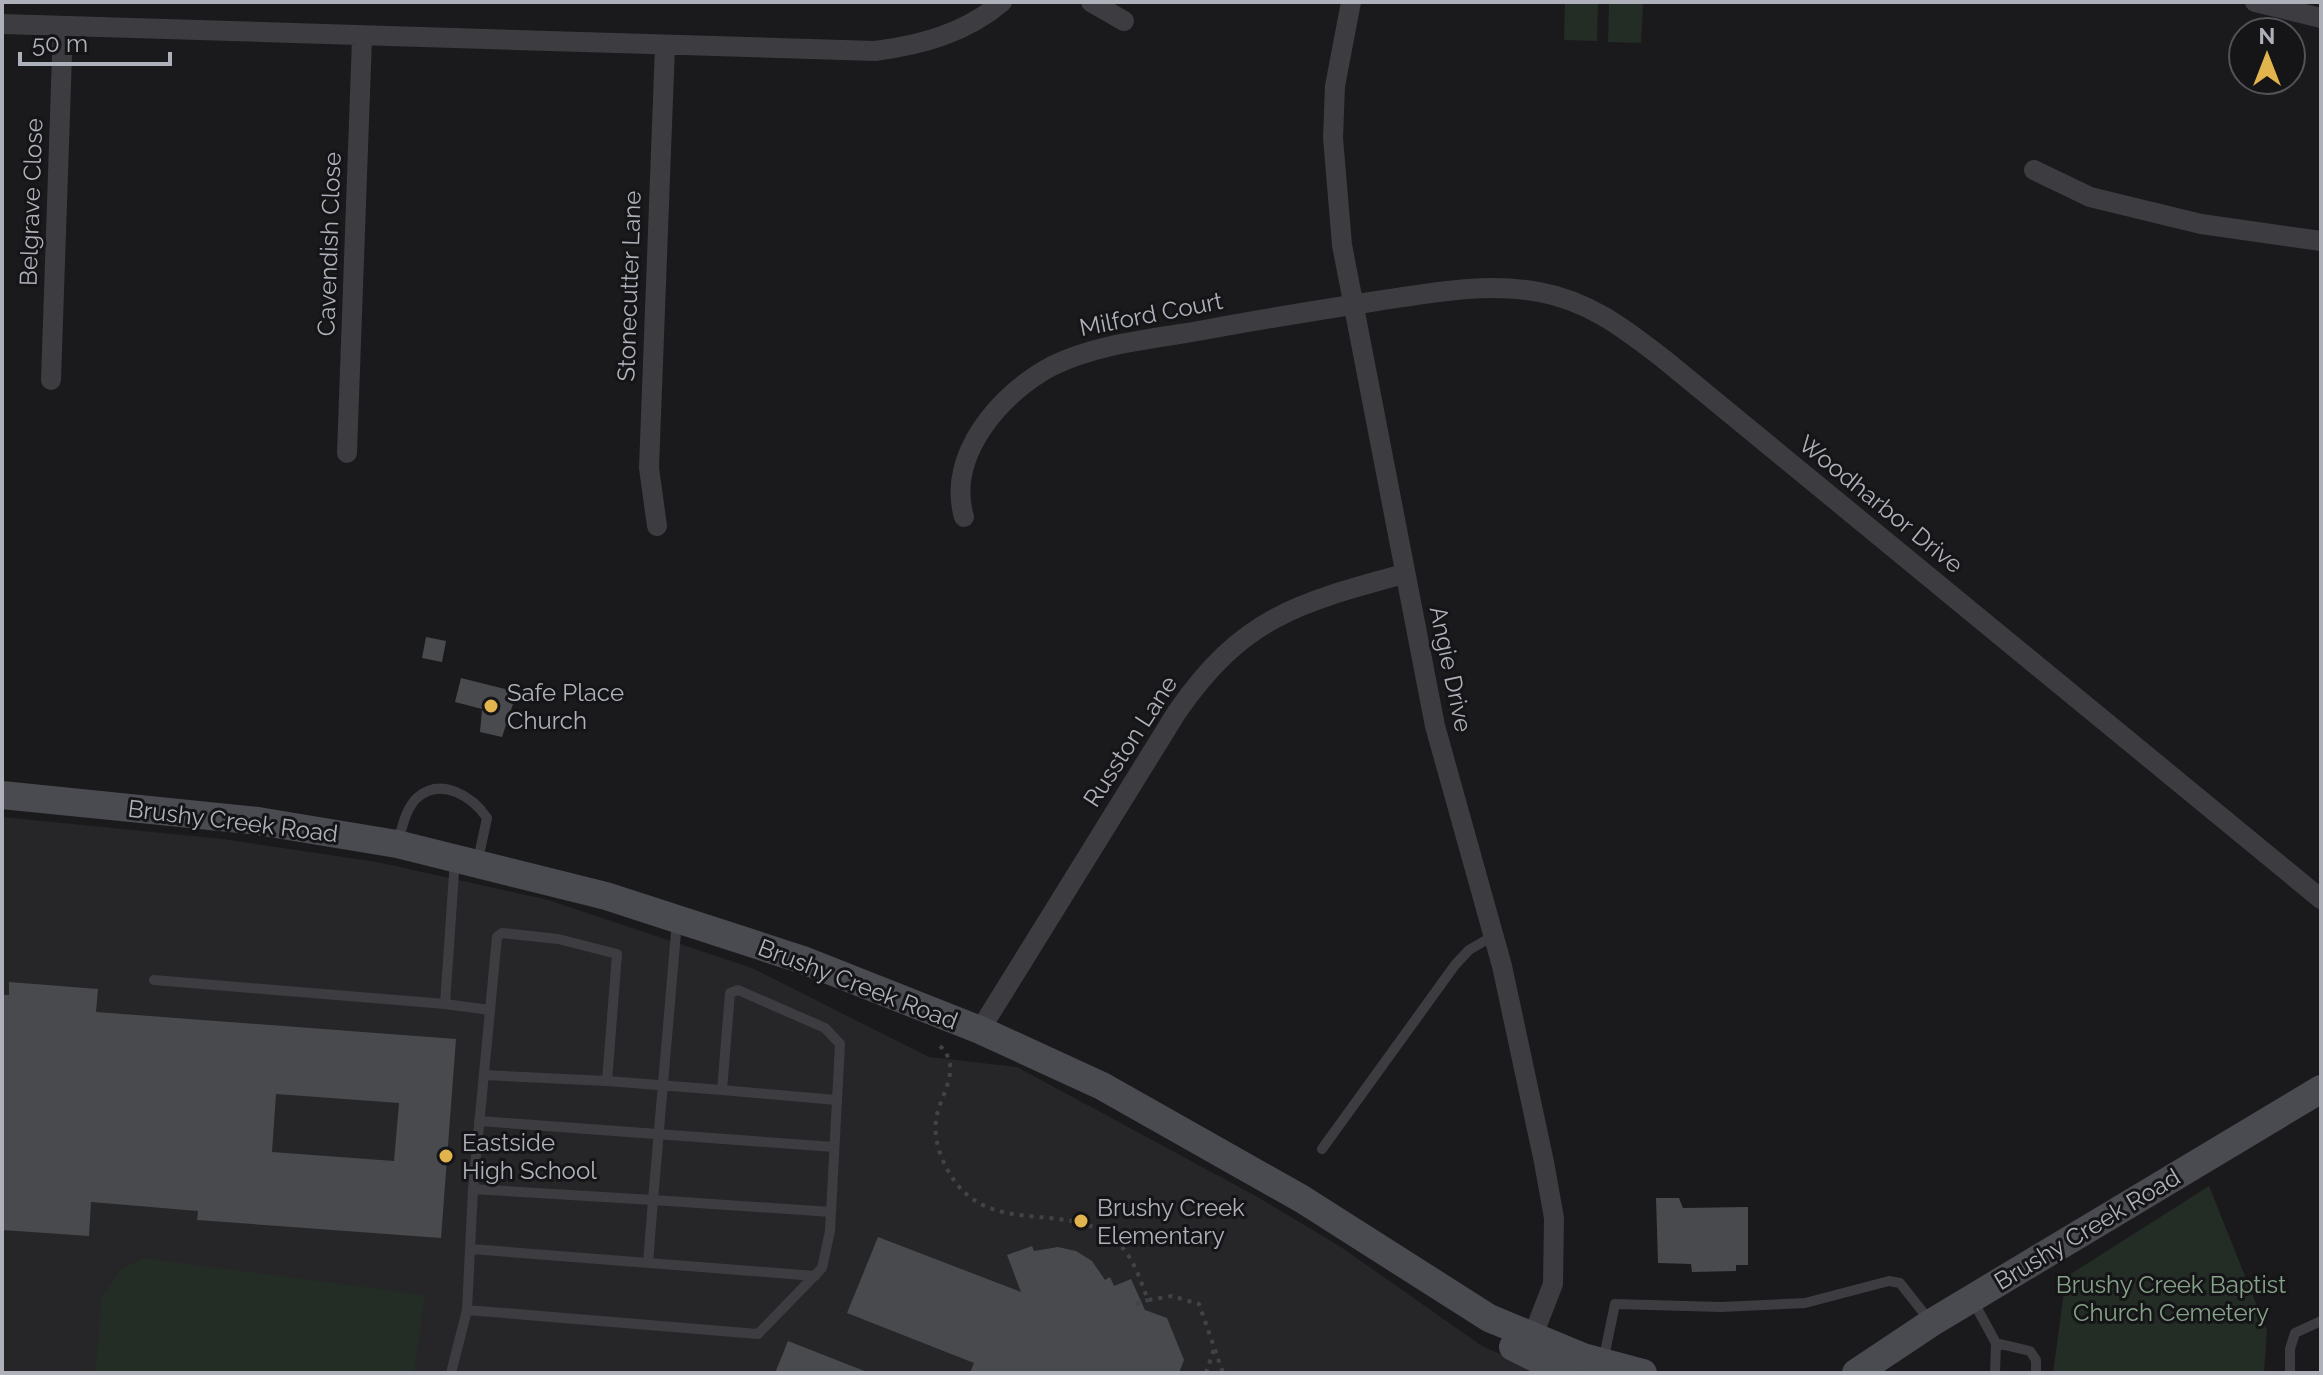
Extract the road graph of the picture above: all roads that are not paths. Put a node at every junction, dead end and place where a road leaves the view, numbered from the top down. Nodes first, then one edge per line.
1 (1002, 2) edge
2 (1091, 2) edge
3 (1351, 2) edge
4 (2255, 2) edge
5 (2321, 18) edge
6 (1124, 21) dead end
7 (2, 24) edge
8 (63, 26) junction
9 (362, 38) junction
10 (665, 46) junction
11 (2034, 170) dead end
12 (2321, 241) edge
13 (1353, 305) junction
14 (51, 380) dead end
15 (347, 453) dead end
16 (964, 517) dead end
17 (657, 526) dead end
18 (1404, 574) junction
19 (2, 795) edge
20 (397, 844) junction
21 (466, 860) junction
22 (2321, 899) edge
23 (677, 919) junction
24 (1493, 936) junction
25 (154, 980) dead end
26 (445, 1004) junction
27 (490, 1010) junction
28 (980, 1030) junction
29 (484, 1075) junction
30 (607, 1081) junction
31 (665, 1085) junction
32 (2321, 1089) edge
33 (722, 1090) junction
34 (836, 1100) junction
35 (479, 1121) junction
36 (659, 1135) junction
37 (834, 1147) junction
38 (1322, 1149) dead end
39 (473, 1189) junction
40 (653, 1200) junction
41 (831, 1212) junction
42 (471, 1249) junction
43 (648, 1263) junction
44 (1413, 1272) junction
45 (815, 1276) junction
46 (1971, 1298) junction
47 (467, 1310) junction
48 (2321, 1321) edge
49 (1931, 1323) junction
50 (1532, 1338) junction
51 (1996, 1343) junction
52 (1603, 1362) junction
53 (451, 1373) edge
54 (1566, 1373) edge
55 (1643, 1373) edge
56 (1856, 1373) edge
57 (1995, 1373) edge
58 (2036, 1373) edge
59 (2290, 1373) edge

1 - 10 street
2 - 6 street
3 - 13 street, Angie Drive
4 - 5 street
7 - 8 street
8 - 9 street
8 - 14 street, Belgrave Close
9 - 10 street
9 - 15 street, Cavendish Close
10 - 17 street, Stonecutter Lane
11 - 12 street
13 - 16 street, Milford Court
13 - 18 street, Angie Drive
13 - 22 street, Woodharbor Drive
18 - 24 street, Angie Drive
18 - 28 street, Russton Lane
19 - 20 street, Brushy Creek Road
20 - 21 street, Brushy Creek Road
20 - 21 lane
21 - 23 street, Brushy Creek Road
21 - 26 lane
23 - 28 street, Brushy Creek Road
23 - 31 lane
24 - 38 lane
24 - 50 street, Angie Drive
25 - 26 lane
26 - 27 lane
27 - 29 lane
27 - 30 lane
28 - 44 street, Brushy Creek Road
29 - 30 lane
29 - 35 lane
30 - 31 lane
31 - 33 lane
31 - 36 lane
32 - 46 street, Brushy Creek Road
33 - 34 lane
33 - 34 lane
34 - 37 lane
35 - 36 lane
35 - 39 lane
36 - 37 lane
36 - 40 lane
37 - 41 lane
39 - 40 lane
39 - 42 lane
40 - 41 lane
40 - 43 lane
41 - 45 lane
42 - 43 lane
42 - 47 lane
43 - 45 lane
44 - 50 street, Brushy Creek Road
44 - 54 street
45 - 47 lane
46 - 49 street, Brushy Creek Road
46 - 51 lane
47 - 53 lane
48 - 59 lane
49 - 52 lane
49 - 56 street, Brushy Creek Road
50 - 52 street, Brushy Creek Road
51 - 57 lane
51 - 58 lane
52 - 55 street, Brushy Creek Road

